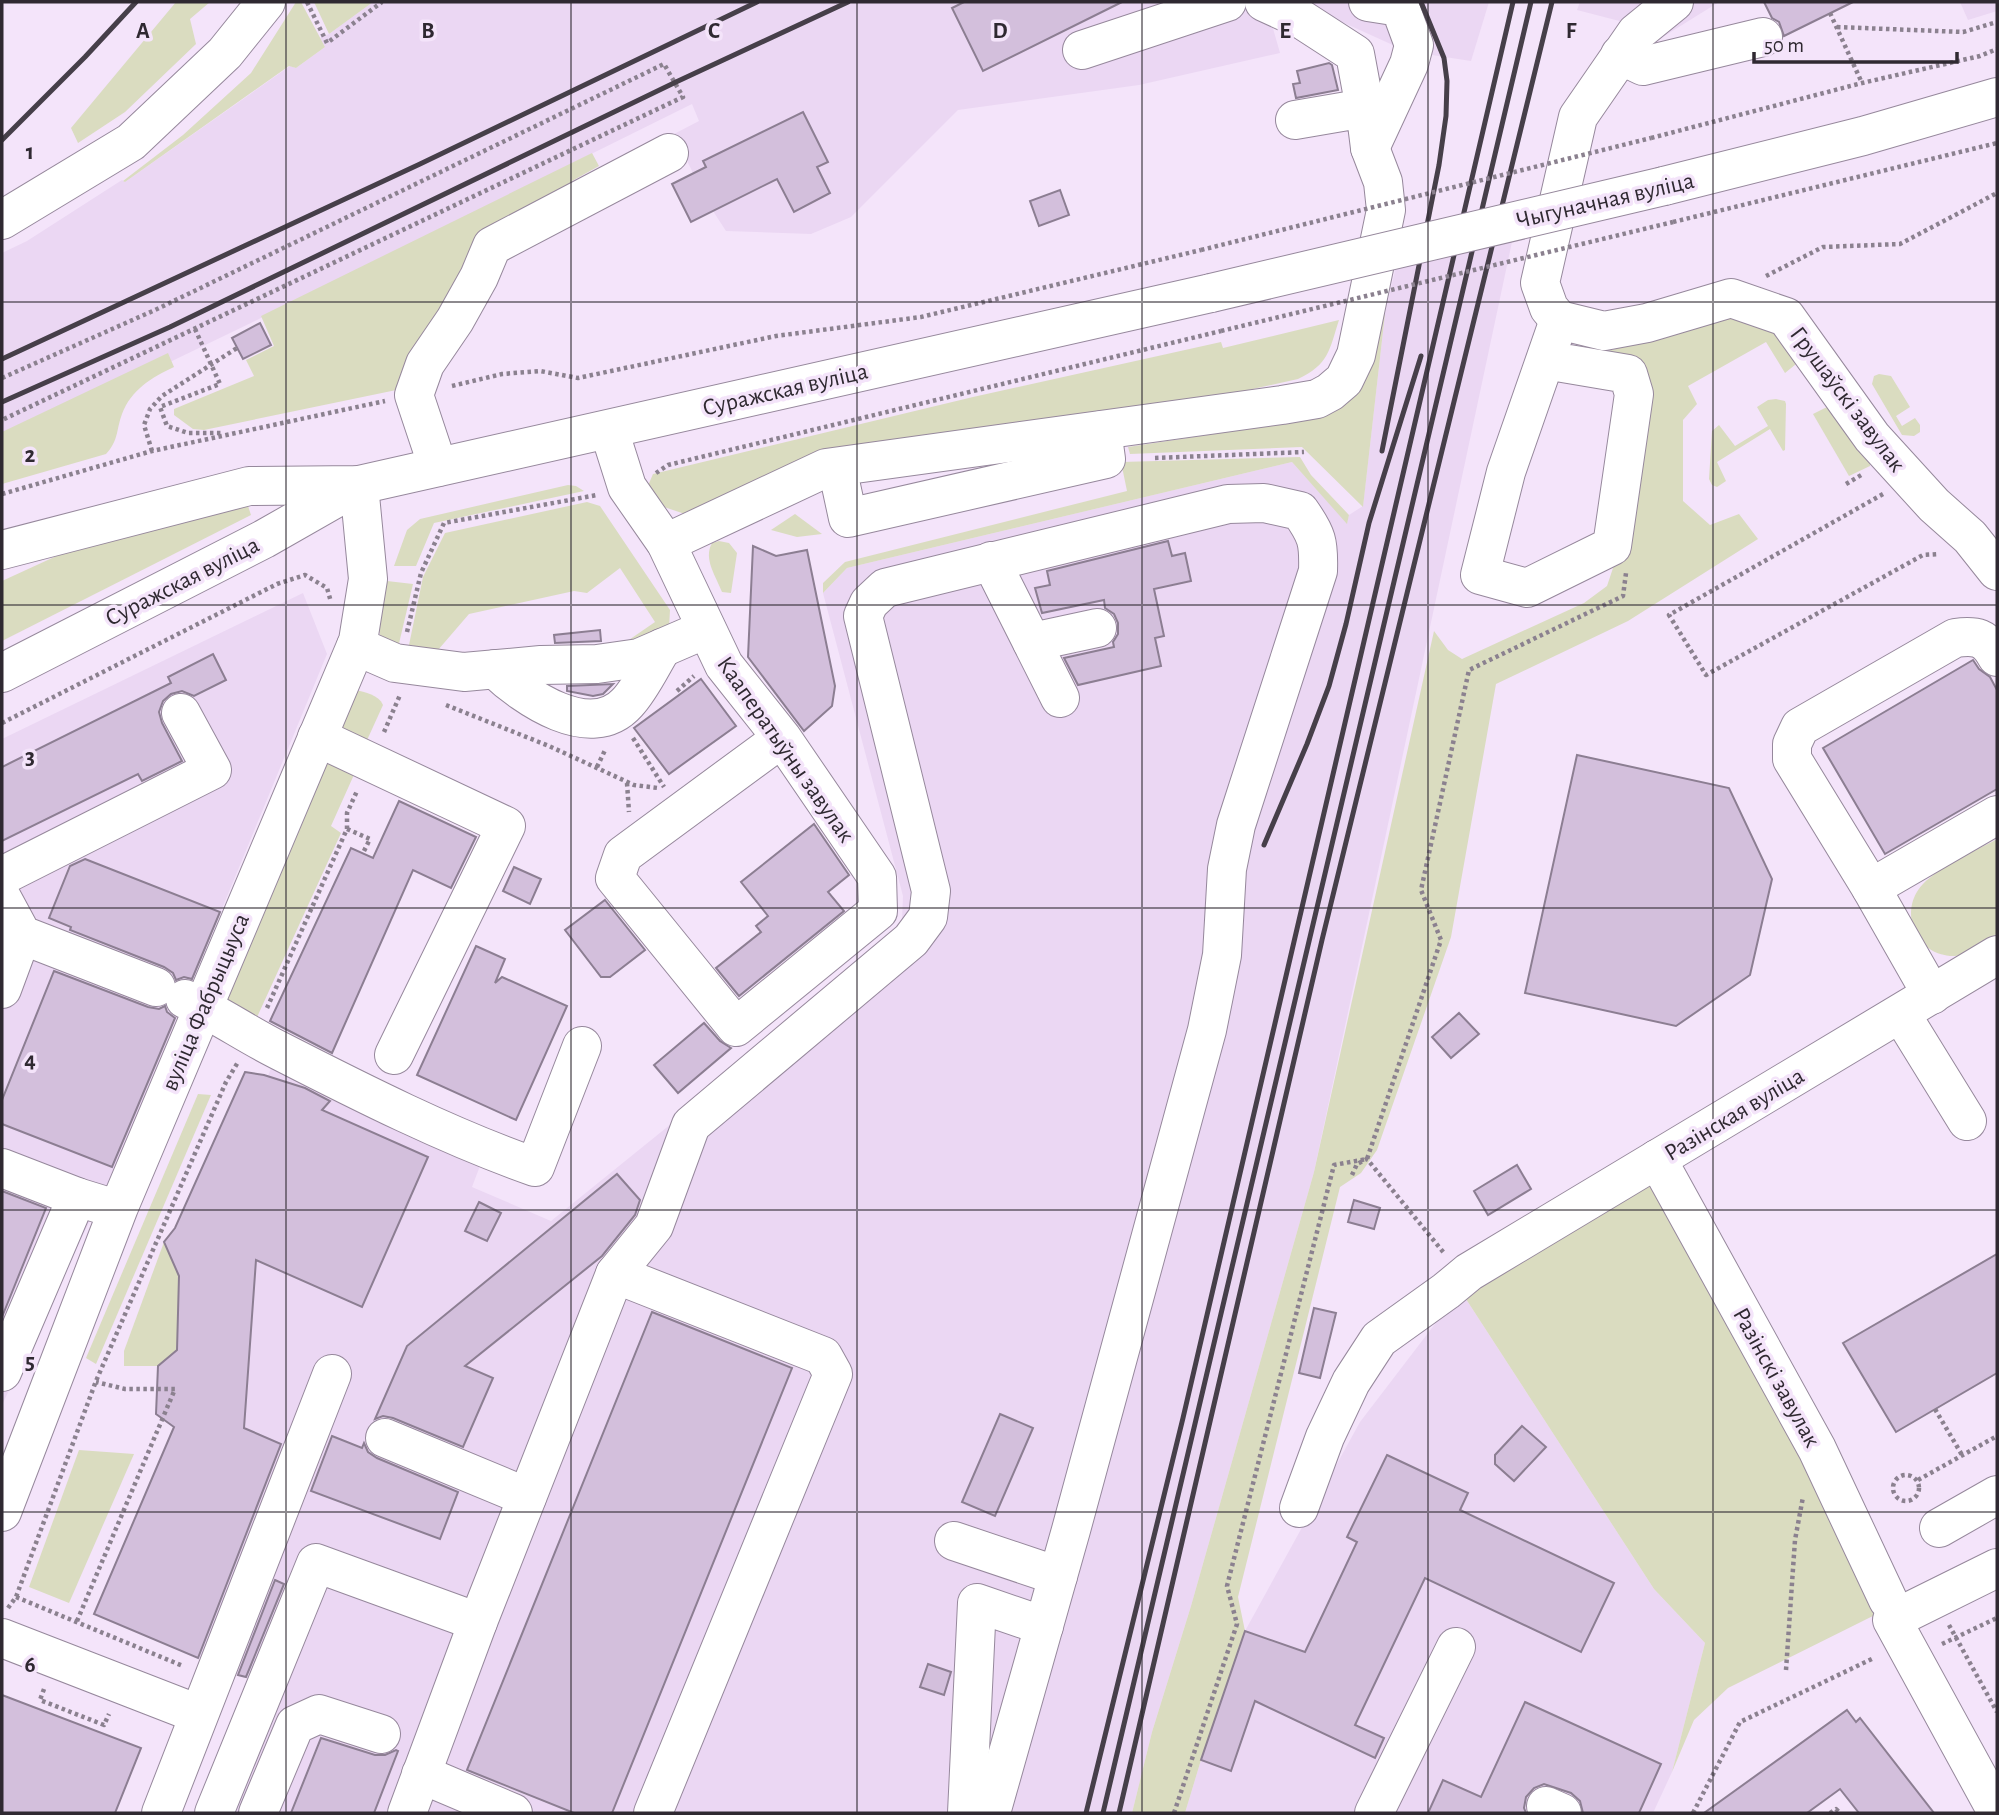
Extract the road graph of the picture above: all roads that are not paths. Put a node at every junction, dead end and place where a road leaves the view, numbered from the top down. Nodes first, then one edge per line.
1 (266, 2) edge
2 (1227, 2) edge
3 (1264, 2) edge
4 (1674, 2) edge
5 (1395, 4) edge
6 (1763, 37) dead end
7 (1628, 44) junction
8 (1082, 50) dead end
9 (1997, 97) edge
10 (1365, 108) junction
11 (1295, 120) dead end
12 (1370, 148) junction
13 (669, 153) dead end
14 (2, 220) edge
15 (1211, 293) joint
16 (1559, 320) junction
17 (1545, 360) junction
18 (609, 430) junction
19 (1104, 445) junction
20 (438, 467) junction
21 (837, 467) junction
22 (359, 485) junction
23 (666, 542) junction
24 (2, 550) edge
25 (992, 561) junction
26 (1997, 571) edge
27 (1097, 628) dead end
28 (682, 640) junction
29 (1032, 642) junction
30 (356, 646) junction
31 (1997, 657) edge
32 (495, 669) junction
33 (2, 673) edge
34 (1060, 698) dead end
35 (181, 713) dead end
36 (317, 737) junction
37 (782, 738) junction
38 (1997, 815) edge
39 (2, 876) edge
40 (1871, 888) junction
41 (2, 898) edge
42 (22, 935) junction
43 (1997, 955) edge
44 (2, 989) edge
45 (182, 998) junction
46 (1916, 1004) junction
47 (582, 1046) dead end
48 (394, 1055) dead end
49 (1967, 1121) dead end
50 (1657, 1160) junction
51 (2, 1168) edge
52 (77, 1197) junction
53 (119, 1207) junction
54 (615, 1275) junction
55 (2, 1372) edge
56 (332, 1374) dead end
57 (385, 1438) dead end
58 (1997, 1495) edge
59 (527, 1497) junction
60 (1300, 1508) dead end
61 (2, 1512) edge
62 (1940, 1528) dead end
63 (954, 1541) dead end
64 (1997, 1568) edge
65 (1058, 1576) junction
66 (1890, 1610) junction
67 (478, 1622) junction
68 (1044, 1626) junction
69 (2, 1638) edge
70 (1456, 1647) dead end
71 (198, 1714) junction
72 (381, 1734) dead end
73 (421, 1774) junction
74 (1997, 1812) edge
75 (161, 1813) edge
76 (214, 1813) edge
77 (258, 1813) edge
78 (407, 1813) edge
79 (513, 1813) edge
80 (653, 1813) edge
81 (967, 1813) edge
82 (991, 1813) edge
83 (1374, 1813) edge

1 - 14 street
2 - 8 street
3 - 10 street
4 - 7 street
5 - 12 street
6 - 7 street
7 - 16 street
9 - 15 street, Чыгуначная вуліца, bridge
10 - 11 street
10 - 12 street
12 - 19 street
13 - 20 street
15 - 18 street, Суражская вуліца
16 - 17 street
16 - 26 street, Грушаўскі завулак
17 - 17 street
18 - 20 street, Суражская вуліца
18 - 23 street, Кааператыўны завулак
19 - 21 street
19 - 21 street
20 - 22 street, Суражская вуліца
21 - 23 street
22 - 24 street, Суражская вуліца
22 - 30 street, вуліца Фабрыцыуса
22 - 33 street, Суражская вуліца
23 - 28 street, Кааператыўны завулак
25 - 29 street
25 - 54 street
25 - 65 street
27 - 29 street
28 - 32 street
28 - 32 street
28 - 37 street, Кааператыўны завулак
29 - 34 street
30 - 32 street
30 - 36 street, вуліца Фабрыцыуса
31 - 40 street
35 - 39 street
36 - 45 street, вуліца Фабрыцыуса
36 - 48 street
37 - 37 street, Кааператыўны завулак
38 - 40 street
40 - 46 street
41 - 42 street
42 - 44 street
42 - 45 street
43 - 46 street, Разінская вуліца
45 - 47 street
45 - 53 street, вуліца Фабрыцыуса
46 - 49 street
46 - 50 street, Разінская вуліца
50 - 60 street, Разінская вуліца
50 - 66 street, Разінскі завулак
51 - 52 street
52 - 53 street
52 - 55 street
53 - 61 street, вуліца Фабрыцыуса
54 - 59 street
54 - 80 street
56 - 71 street
57 - 59 street
58 - 62 street
59 - 67 street
63 - 65 street
64 - 66 street
65 - 68 street
66 - 74 street, Разінскі завулак
67 - 73 street
67 - 76 street
68 - 81 street
68 - 82 street
69 - 71 street
70 - 83 street
71 - 75 street
72 - 77 street
73 - 78 street
73 - 79 street

